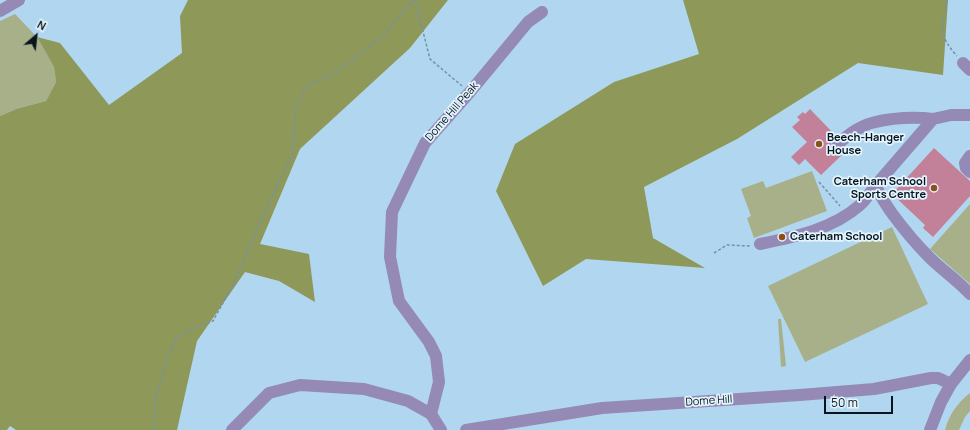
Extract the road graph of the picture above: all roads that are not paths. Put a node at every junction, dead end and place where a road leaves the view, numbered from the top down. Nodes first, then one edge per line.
1 (19, 0) edge
2 (0, 11) edge
3 (542, 12) dead end
4 (970, 115) edge
5 (933, 119) junction
6 (838, 144) dead end
7 (970, 156) edge
8 (970, 172) edge
9 (876, 185) junction
10 (760, 244) road end
11 (970, 294) edge
12 (970, 360) edge
13 (951, 384) junction
14 (431, 414) junction
15 (232, 430) edge
16 (440, 430) edge
17 (466, 430) edge
18 (930, 430) edge

1 - 2 street
3 - 14 street, Dome Hill Peak
4 - 5 street
5 - 6 street
5 - 9 street
7 - 8 street
9 - 10 street
9 - 11 street
12 - 13 street
13 - 17 street, Dome Hill
13 - 18 street
14 - 15 street
14 - 16 street

